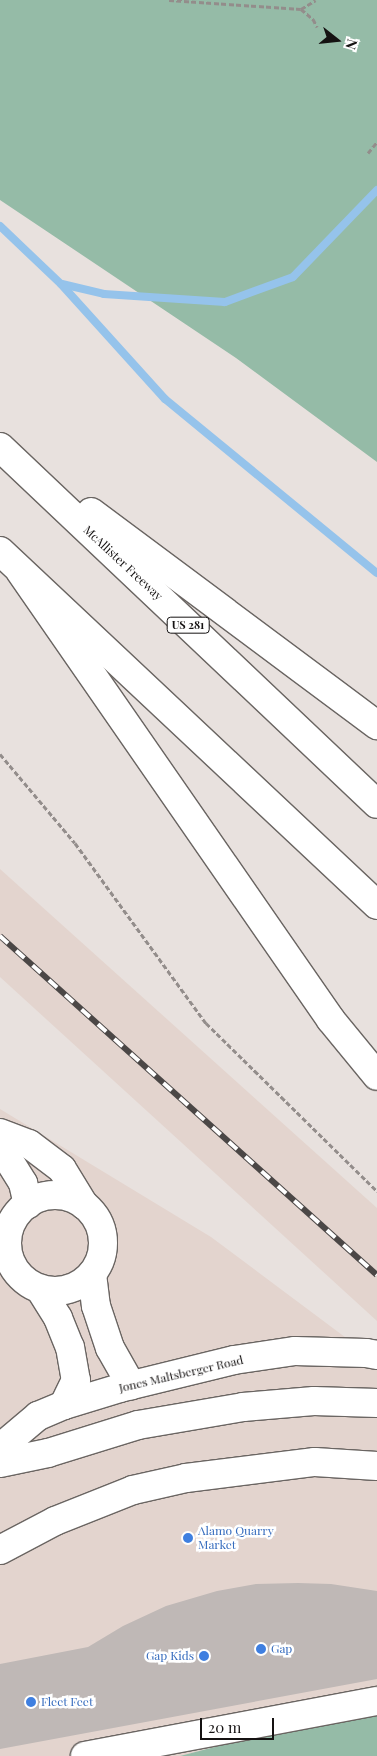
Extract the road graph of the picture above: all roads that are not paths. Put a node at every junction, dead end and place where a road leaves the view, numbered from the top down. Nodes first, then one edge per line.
1 (0, 445) edge
2 (0, 551) edge
3 (20, 571) junction
4 (377, 725) edge
5 (377, 804) edge
6 (377, 905) edge
7 (377, 1076) edge
8 (0, 1133) edge
9 (0, 1146) edge
10 (28, 1204) junction
11 (84, 1205) junction
12 (4, 1234) edge
13 (92, 1274) junction
14 (40, 1289) junction
15 (377, 1355) edge
16 (131, 1385) junction
17 (377, 1403) edge
18 (64, 1405) junction
19 (0, 1448) edge
20 (0, 1463) edge
21 (377, 1466) edge
22 (0, 1550) edge
23 (377, 1701) edge
24 (85, 1756) edge

1 - 4 main road
1 - 5 main road, McAllister Freeway / US 281
2 - 3 main road
3 - 6 main road
3 - 7 main road
8 - 11 main road
9 - 10 main road
10 - 11 main road
10 - 12 main road
11 - 13 main road
12 - 14 main road
13 - 14 main road
13 - 16 main road
14 - 18 main road
15 - 16 main road, Jones Maltsberger Road
16 - 18 main road, Jones Maltsberger Road
17 - 20 main road
18 - 19 main road, Jones Maltsberger Road
21 - 22 main road
23 - 24 main road

